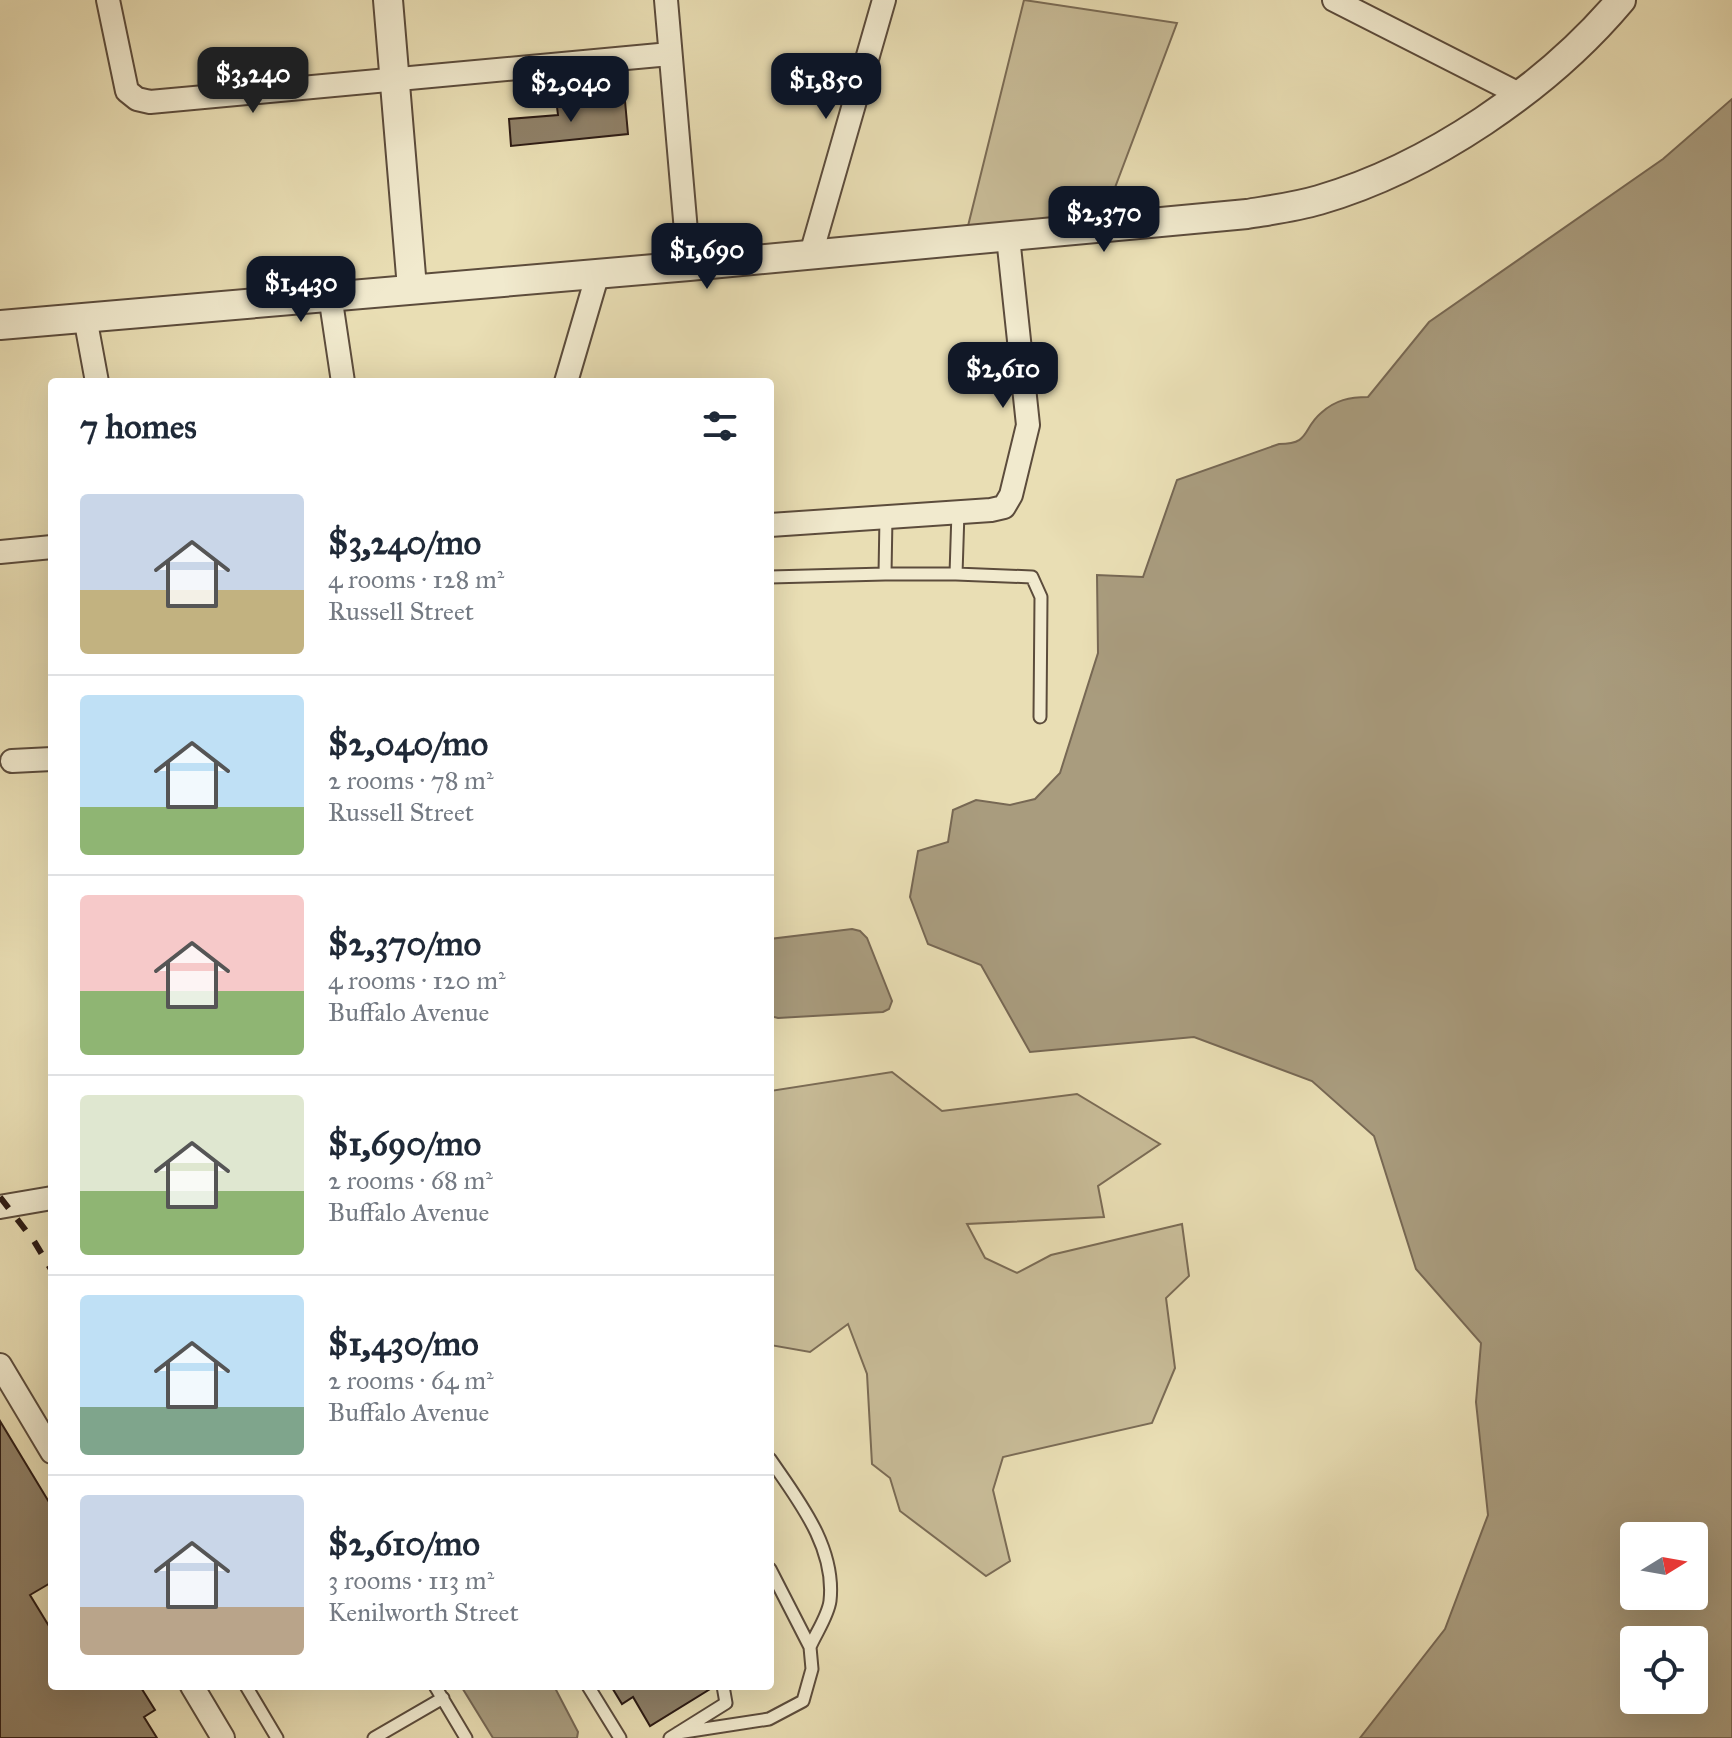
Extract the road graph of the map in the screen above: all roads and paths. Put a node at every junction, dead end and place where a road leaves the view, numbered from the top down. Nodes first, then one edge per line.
1 (108, 0) edge
2 (388, 0) edge
3 (666, 0) edge
4 (884, 0) edge
5 (1334, 0) edge
6 (1621, 0) edge
7 (670, 54) junction
8 (395, 79) junction
9 (1519, 94) junction
10 (1008, 237) junction
11 (811, 254) junction
12 (689, 266) junction
13 (598, 273) junction
14 (412, 288) junction
15 (330, 295) junction
16 (85, 317) junction
17 (0, 325) edge
18 (96, 378) edge
19 (342, 378) edge
20 (567, 378) edge
21 (958, 512) junction
22 (892, 516) junction
23 (774, 525) edge
24 (48, 547) edge
25 (0, 552) edge
26 (885, 574) junction
27 (956, 574) junction
28 (774, 577) edge
29 (1040, 717) dead end
30 (48, 759) edge
31 (12, 761) dead end
32 (48, 1199) edge
33 (0, 1207) edge
34 (0, 1365) edge
35 (48, 1445) edge
36 (774, 1465) edge
37 (774, 1577) edge
38 (810, 1647) junction
39 (194, 1690) edge
40 (248, 1690) edge
41 (438, 1690) edge
42 (590, 1690) edge
43 (724, 1690) edge
44 (443, 1698) junction
45 (674, 1736) edge
46 (223, 1738) edge
47 (277, 1738) edge
48 (374, 1738) edge
49 (466, 1738) edge
50 (620, 1738) edge

1 - 8 street
2 - 8 street
3 - 7 street
4 - 11 street
5 - 9 street
6 - 9 street
7 - 8 street
7 - 12 street
8 - 14 street
9 - 10 street
10 - 11 street
10 - 21 street
11 - 12 street
12 - 13 street
13 - 14 street
13 - 20 street
14 - 15 street
15 - 16 street
15 - 19 street
16 - 17 street
16 - 18 street
21 - 22 street
21 - 27 lane
22 - 23 street
22 - 26 lane
24 - 25 street
26 - 27 lane
26 - 28 lane
27 - 29 lane
30 - 31 street
32 - 33 street
34 - 35 street
36 - 38 lane
37 - 38 lane
38 - 45 lane
39 - 46 street
40 - 47 lane
41 - 44 lane
42 - 50 lane
43 - 45 lane
44 - 48 lane
44 - 49 lane

